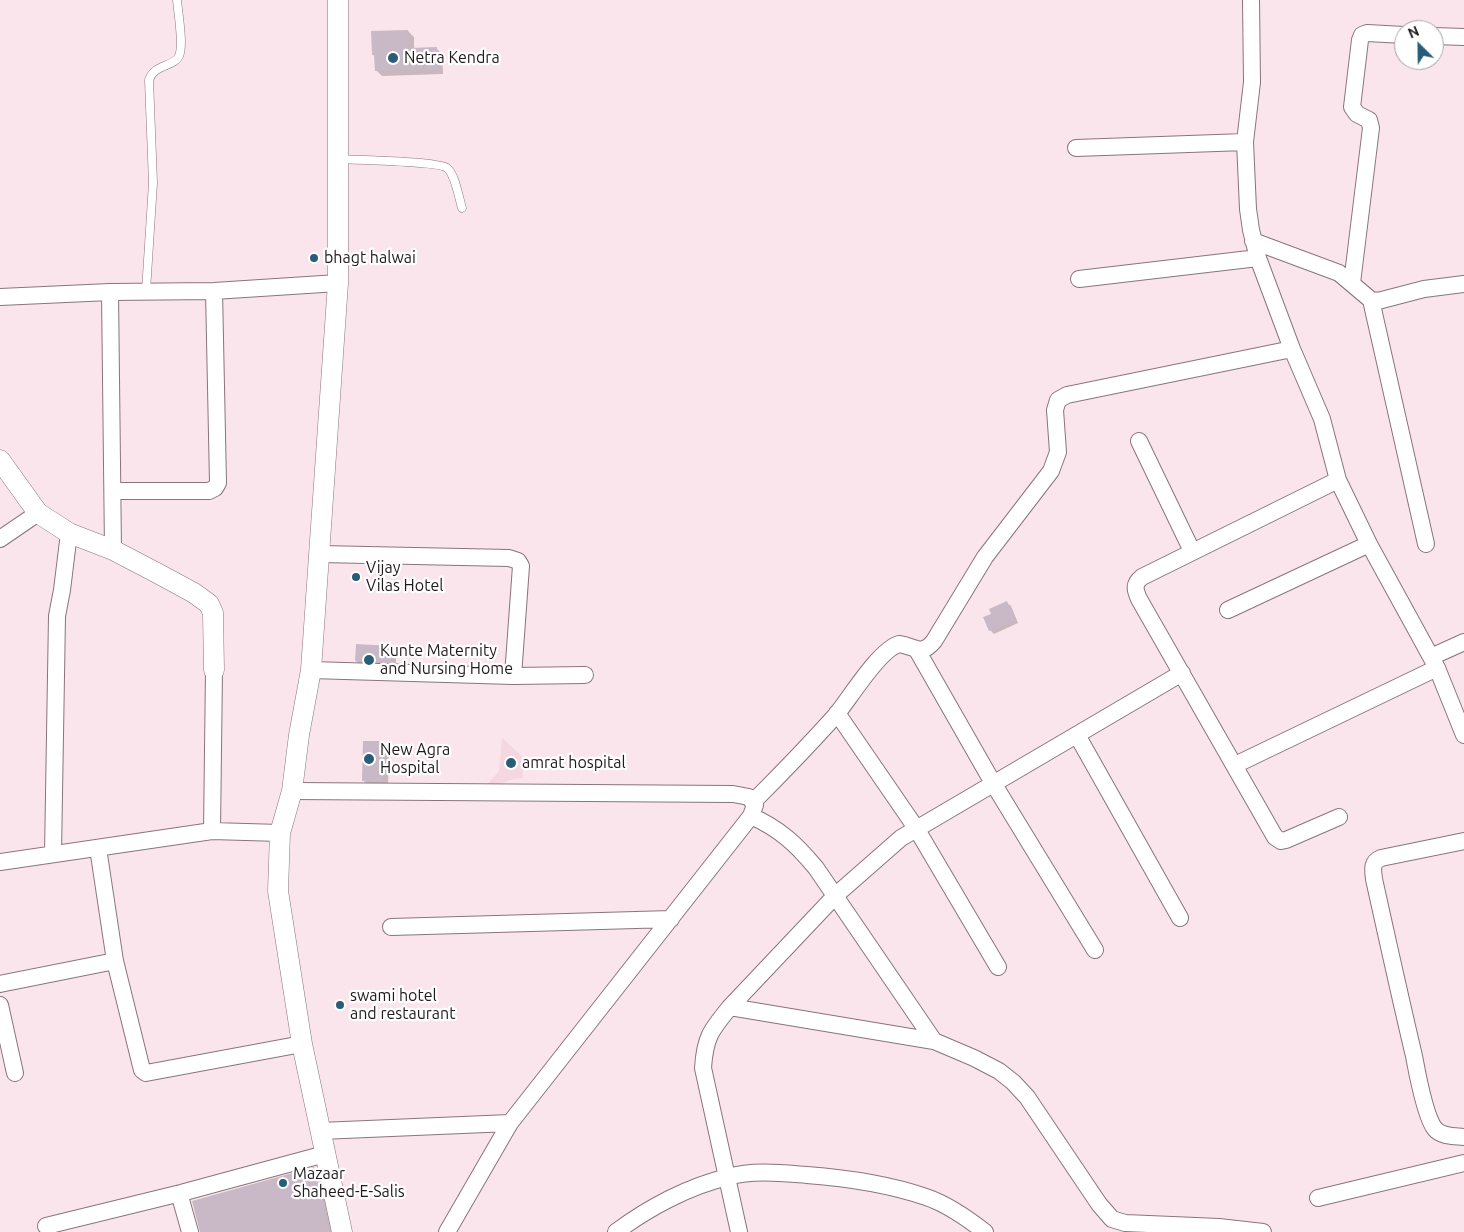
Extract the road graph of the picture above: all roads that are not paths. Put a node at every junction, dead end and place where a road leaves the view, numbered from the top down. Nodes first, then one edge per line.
1 (177, 0) edge
2 (338, 0) edge
3 (1251, 0) edge
4 (1394, 35) edge
5 (1444, 36) edge
6 (1464, 37) edge
7 (1245, 142) junction
8 (1076, 148) dead end
9 (338, 159) junction
10 (462, 208) dead end
11 (1253, 241) junction
12 (1258, 258) junction
13 (1079, 279) dead end
14 (338, 283) junction
15 (1352, 283) junction
16 (1464, 284) edge
17 (110, 292) junction
18 (146, 292) junction
19 (214, 292) junction
20 (0, 297) edge
21 (1371, 300) junction
22 (1292, 349) junction
23 (1139, 441) dead end
24 (0, 460) edge
25 (1338, 480) junction
26 (113, 491) junction
27 (38, 512) junction
28 (69, 533) junction
29 (0, 539) edge
30 (1369, 544) junction
31 (1426, 544) dead end
32 (113, 550) junction
33 (1192, 551) junction
34 (320, 554) junction
35 (1228, 610) dead end
36 (1464, 642) edge
37 (917, 650) junction
38 (1434, 662) junction
39 (214, 670) joint
40 (311, 670) junction
41 (1182, 673) junction
42 (585, 675) dead end
43 (513, 676) junction
44 (837, 713) junction
45 (1077, 735) junction
46 (1464, 735) edge
47 (1235, 765) junction
48 (994, 783) junction
49 (292, 791) junction
50 (752, 808) junction
51 (1339, 817) dead end
52 (916, 828) junction
53 (212, 831) junction
54 (280, 833) junction
55 (1464, 840) edge
56 (98, 848) junction
57 (52, 854) junction
58 (0, 862) edge
59 (836, 895) junction
60 (1180, 918) dead end
61 (671, 919) junction
62 (391, 927) dead end
63 (1095, 950) dead end
64 (115, 961) junction
65 (998, 967) dead end
66 (0, 984) edge
67 (0, 1005) edge
68 (730, 1007) junction
69 (934, 1041) junction
70 (302, 1044) junction
71 (15, 1073) dead end
72 (510, 1123) junction
73 (320, 1131) junction
74 (1464, 1137) edge
75 (325, 1154) junction
76 (1464, 1163) edge
77 (728, 1177) junction
78 (181, 1192) junction
79 (1318, 1198) dead end
80 (46, 1226) dead end
81 (190, 1232) edge
82 (342, 1232) edge
83 (447, 1232) edge
84 (616, 1232) edge
85 (739, 1232) edge
86 (984, 1232) edge
87 (1263, 1232) edge

1 - 18 lane
2 - 9 street
3 - 7 street
4 - 15 street
5 - 6 street
7 - 8 street
7 - 11 street
9 - 10 lane
9 - 14 street
11 - 12 street
11 - 15 street
12 - 13 street
12 - 22 street
14 - 19 street
14 - 34 street
15 - 21 street
16 - 21 street
17 - 18 street
17 - 20 street
17 - 26 street
18 - 19 street
19 - 26 street
21 - 31 street
22 - 25 street
22 - 37 street
23 - 33 street
24 - 27 street
25 - 30 street
25 - 33 street
26 - 32 street
27 - 28 street
27 - 29 street
28 - 32 street
28 - 57 street
30 - 35 street
30 - 38 street
32 - 39 street
33 - 41 street
34 - 40 street
34 - 43 street
36 - 38 street
37 - 44 street
37 - 48 street
38 - 46 street
38 - 47 street
39 - 53 street
40 - 43 street
40 - 49 street
41 - 45 street
41 - 47 street
42 - 43 street
44 - 50 street
44 - 52 street
45 - 48 street
45 - 60 street
47 - 51 street
48 - 52 street
48 - 63 street
49 - 50 street
49 - 54 street
50 - 59 street
50 - 61 street
52 - 59 street
52 - 65 street
53 - 54 street
53 - 56 street
54 - 70 street
55 - 74 street
56 - 57 street
56 - 64 street
57 - 58 street
59 - 68 street
59 - 69 street
61 - 62 street
61 - 72 street
64 - 66 street
64 - 70 street
67 - 71 street
68 - 69 street
68 - 77 street
69 - 87 street
70 - 73 street
72 - 73 street
72 - 83 street
73 - 75 street
75 - 78 street
75 - 82 street
76 - 79 street
77 - 84 street
77 - 85 street
77 - 86 street
78 - 80 street
78 - 81 street

